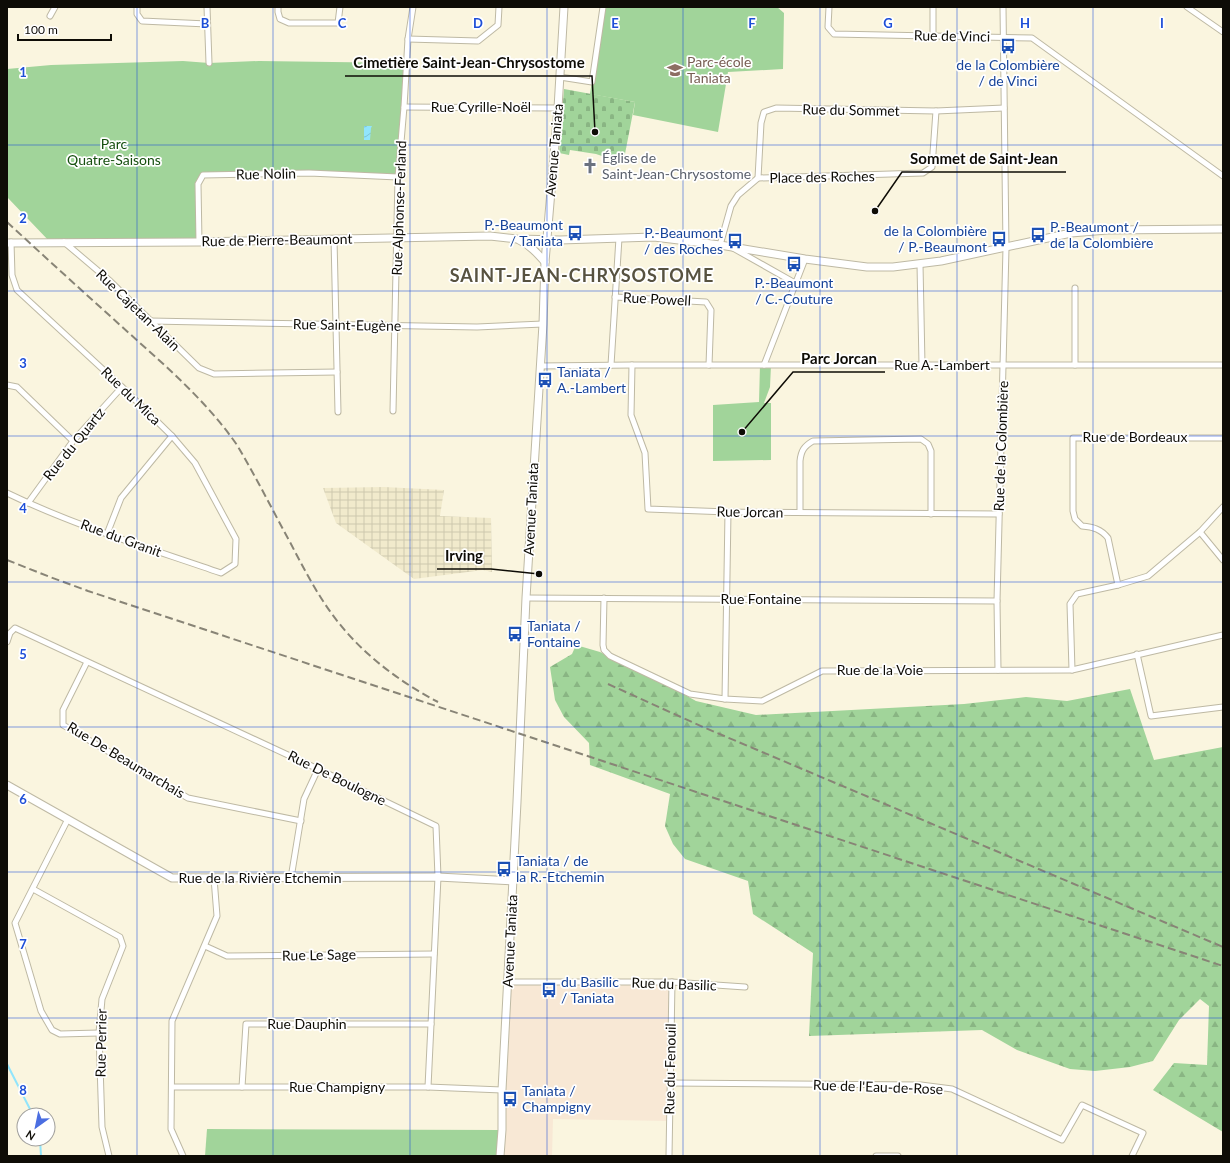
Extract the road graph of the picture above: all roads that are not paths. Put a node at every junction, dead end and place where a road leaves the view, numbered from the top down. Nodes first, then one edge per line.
1 (55, 7) edge
2 (137, 7) edge
3 (207, 7) edge
4 (278, 7) edge
5 (340, 7) edge
6 (413, 7) edge
7 (499, 7) edge
8 (564, 7) edge
9 (603, 7) edge
10 (829, 7) edge
11 (933, 7) edge
12 (1003, 7) edge
13 (1187, 7) edge
14 (50, 16) dead end
15 (207, 24) junction
16 (1223, 32) edge
17 (933, 36) junction
18 (1003, 38) junction
19 (408, 39) junction
20 (209, 63) dead end
21 (560, 77) junction
22 (404, 107) junction
23 (558, 108) junction
24 (1004, 108) junction
25 (936, 111) junction
26 (1223, 176) edge
27 (398, 177) junction
28 (758, 178) junction
29 (1223, 230) edge
30 (397, 237) junction
31 (334, 238) junction
32 (619, 238) junction
33 (517, 239) junction
34 (546, 239) junction
35 (9, 242) edge
36 (64, 242) junction
37 (199, 242) junction
38 (720, 245) junction
39 (731, 247) junction
40 (1006, 248) junction
41 (805, 260) junction
42 (545, 262) junction
43 (920, 264) junction
44 (795, 283) junction
45 (1075, 288) dead end
46 (615, 297) junction
47 (150, 321) junction
48 (336, 324) junction
49 (543, 324) junction
50 (395, 326) junction
51 (611, 365) junction
52 (632, 365) junction
53 (709, 365) junction
54 (764, 365) junction
55 (922, 365) junction
56 (1003, 365) junction
57 (1075, 365) junction
58 (1223, 365) edge
59 (540, 366) junction
60 (338, 372) junction
61 (7, 385) edge
62 (122, 387) junction
63 (393, 411) dead end
64 (338, 412) dead end
65 (172, 436) junction
66 (1223, 437) edge
67 (73, 441) junction
68 (7, 493) edge
69 (28, 503) junction
70 (1223, 507) edge
71 (728, 512) junction
72 (800, 512) junction
73 (931, 514) junction
74 (999, 514) junction
75 (1200, 532) junction
76 (107, 534) junction
77 (1223, 560) edge
78 (235, 564) joint
79 (1118, 585) junction
80 (526, 598) junction
81 (604, 598) junction
82 (726, 599) junction
83 (997, 601) junction
84 (1223, 634) edge
85 (7, 642) edge
86 (1137, 654) junction
87 (87, 662) junction
88 (998, 670) junction
89 (1072, 670) junction
90 (725, 699) junction
91 (1223, 707) edge
92 (318, 769) junction
93 (7, 785) edge
94 (68, 819) junction
95 (301, 821) junction
96 (438, 877) junction
97 (214, 878) junction
98 (291, 878) junction
99 (513, 881) junction
100 (33, 889) junction
101 (205, 946) junction
102 (434, 954) junction
103 (508, 982) junction
104 (672, 982) junction
105 (745, 987) dead end
106 (431, 1024) junction
107 (99, 1033) junction
108 (670, 1083) junction
109 (172, 1087) junction
110 (242, 1087) junction
111 (428, 1087) junction
112 (502, 1090) junction
113 (109, 1156) edge
114 (183, 1156) edge
115 (500, 1156) edge
116 (668, 1156) edge
117 (876, 1156) edge
118 (898, 1156) edge
119 (1132, 1156) edge

1 - 14 street
2 - 15 street
3 - 15 street
4 - 5 street
6 - 19 street, Rue Alphonse-Ferland
7 - 19 street
8 - 21 main road, Avenue Taniata
9 - 21 street
10 - 17 street, Rue de Vinci
11 - 17 street
12 - 18 street, Rue de la Colombière
13 - 16 street
15 - 20 street
17 - 18 street, Rue de Vinci
18 - 24 street, Rue de la Colombière
18 - 26 street, Rue de Vinci
19 - 22 street, Rue Alphonse-Ferland
21 - 23 main road, Avenue Taniata
22 - 23 street, Rue Cyrille-Noël
22 - 27 street, Rue Alphonse-Ferland
23 - 34 main road, Avenue Taniata
24 - 25 street, Rue du Sommet
24 - 40 street, Rue de la Colombière
25 - 28 street, Place des Roches
25 - 28 street, Rue du Sommet
27 - 30 street, Rue Alphonse-Ferland
27 - 37 street, Rue Nolin
28 - 38 street, Place des Roches
29 - 40 main road, Rue de Pierre-Beaumont
30 - 31 main road, Rue de Pierre-Beaumont
30 - 33 main road, Rue de Pierre-Beaumont
30 - 50 street, Rue Alphonse-Ferland
31 - 37 main road, Rue de Pierre-Beaumont
31 - 48 street
32 - 34 main road, Rue de Pierre-Beaumont
32 - 38 main road, Rue de Pierre-Beaumont
32 - 46 street
33 - 34 main road, Rue de Pierre-Beaumont
33 - 42 main road
34 - 42 main road, Avenue Taniata
35 - 36 main road, Rue de Pierre-Beaumont
35 - 62 street, Rue du Mica
36 - 37 main road, Rue de Pierre-Beaumont
36 - 47 street, Rue Cajetan-Alain
38 - 39 main road, Rue de Pierre-Beaumont
39 - 41 main road, Rue de Pierre-Beaumont
39 - 44 street
40 - 43 main road, Rue de Pierre-Beaumont
40 - 56 street, Rue de la Colombière
41 - 43 main road, Rue de Pierre-Beaumont
41 - 44 street
42 - 49 main road, Avenue Taniata
43 - 55 street
44 - 54 street
45 - 57 street
46 - 51 street
46 - 53 street, Rue Powell
47 - 48 street, Rue Saint-Eugène
47 - 60 street, Rue Cajetan-Alain
48 - 50 street, Rue Saint-Eugène
48 - 60 street
49 - 50 street, Rue Saint-Eugène
49 - 59 main road, Avenue Taniata
50 - 63 street, Rue Alphonse-Ferland
51 - 52 street, Rue A.-Lambert
51 - 59 street, Rue A.-Lambert
52 - 53 street, Rue A.-Lambert
52 - 71 street, Rue Jorcan
53 - 54 street, Rue A.-Lambert
54 - 55 street, Rue A.-Lambert
55 - 56 street, Rue A.-Lambert
56 - 57 street, Rue A.-Lambert
56 - 74 street, Rue de la Colombière
57 - 58 street, Rue A.-Lambert
59 - 80 main road, Avenue Taniata
60 - 64 street
61 - 67 street
62 - 65 street, Rue du Mica
62 - 67 street, Rue du Quartz
65 - 76 street
65 - 78 street, Rue du Mica
66 - 79 street, Rue de Bordeaux
67 - 69 street, Rue du Quartz
68 - 69 street, Rue du Granit
69 - 76 street, Rue du Granit
70 - 75 street
71 - 72 street, Rue Jorcan
71 - 82 street
72 - 73 street, Rue Jorcan
72 - 73 street
73 - 74 street, Rue Jorcan
74 - 83 street, Rue de la Colombière
75 - 77 street
75 - 79 street
76 - 78 street, Rue du Granit
79 - 89 street
80 - 81 street, Rue Fontaine
80 - 99 main road, Avenue Taniata
81 - 82 street, Rue Fontaine
81 - 90 street, Rue de la Voie
82 - 83 street, Rue Fontaine
82 - 90 street
83 - 88 street, Rue de la Colombière
84 - 86 street, Rue de la Voie
85 - 87 street, Rue De Boulogne
86 - 89 street, Rue de la Voie
86 - 91 street
87 - 92 street, Rue De Boulogne
87 - 95 street, Rue De Beaumarchais
88 - 89 street, Rue de la Voie
88 - 90 street, Rue de la Voie
92 - 95 street
92 - 96 street, Rue De Boulogne
93 - 94 main road, Rue de la Rivière Etchemin
94 - 97 main road, Rue de la Rivière Etchemin
94 - 100 street
95 - 98 street
96 - 98 main road, Rue de la Rivière Etchemin
96 - 99 main road, Rue de la Rivière Etchemin
96 - 102 street, Rue De Boulogne
97 - 98 main road, Rue de la Rivière Etchemin
97 - 101 street
99 - 103 main road, Avenue Taniata
100 - 107 street, Rue Perrier
100 - 107 street
101 - 102 street, Rue Le Sage
101 - 109 street
102 - 106 street, Rue De Boulogne
103 - 104 street, Rue du Basilic
103 - 112 main road, Avenue Taniata
104 - 105 street, Rue du Basilic
104 - 108 street, Rue du Fenouil
106 - 110 street, Rue Dauphin
106 - 111 street, Rue De Boulogne
107 - 113 street, Rue Perrier
108 - 116 street, Rue du Fenouil
108 - 119 street, Rue de l'Eau-de-Rose
109 - 110 street, Rue Champigny
109 - 114 street
110 - 111 street, Rue Champigny
111 - 112 street, Rue Champigny
112 - 115 main road, Avenue Taniata
117 - 118 street

